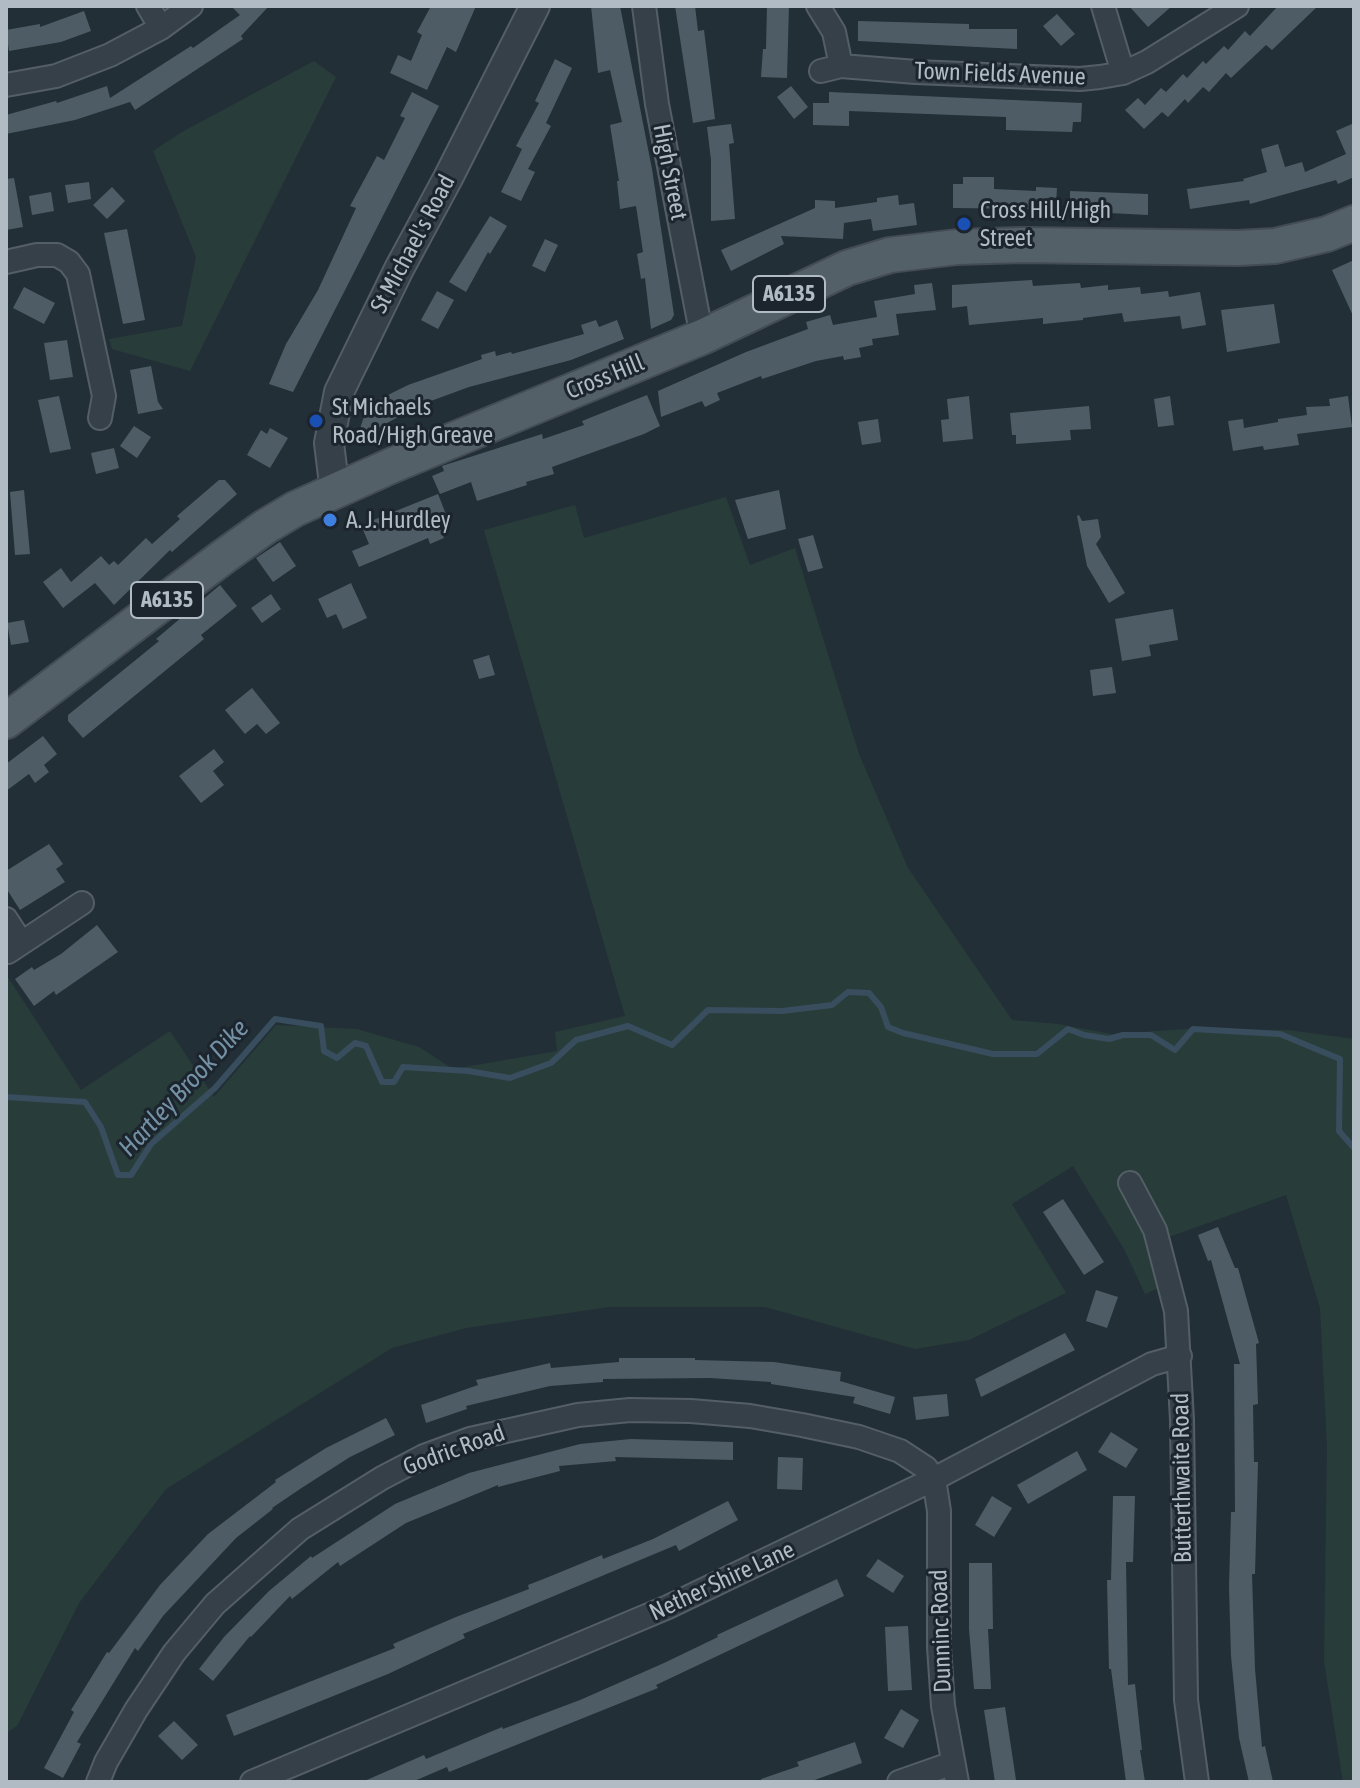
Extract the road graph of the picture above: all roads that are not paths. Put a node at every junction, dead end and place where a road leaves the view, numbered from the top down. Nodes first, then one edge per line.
1 (148, 6) edge
2 (191, 6) edge
3 (535, 6) edge
4 (644, 6) edge
5 (818, 6) edge
6 (1103, 6) edge
7 (1237, 6) edge
8 (161, 28) junction
9 (1123, 73) junction
10 (6, 85) edge
11 (1354, 223) edge
12 (6, 262) edge
13 (702, 337) junction
14 (100, 418) dead end
15 (335, 492) junction
16 (6, 721) edge
17 (82, 903) dead end
18 (6, 919) edge
19 (1130, 1183) dead end
20 (1180, 1356) junction
21 (934, 1479) junction
22 (955, 1772) edge
23 (287, 1776) edge
24 (98, 1782) edge
25 (252, 1782) edge
26 (899, 1782) edge
27 (1197, 1782) edge

1 - 8 street
2 - 8 street
3 - 15 street, St Michael's Road
4 - 13 street, High Street
5 - 9 street, Town Fields Avenue
6 - 9 street
7 - 9 street, Town Fields Avenue
8 - 10 street
11 - 13 main road, Cross Hill / A6135
12 - 14 street
13 - 15 main road, Cross Hill / A6135
15 - 16 main road, Cross Hill / A6135
17 - 18 street
19 - 20 street, Butterthwaite Road
20 - 21 street, Nether Shire Lane
20 - 27 street, Butterthwaite Road
21 - 22 street, Dunninc Road
21 - 23 street, Nether Shire Lane
21 - 24 street, Godric Road
22 - 26 street
23 - 25 street, Nether Shire Lane

